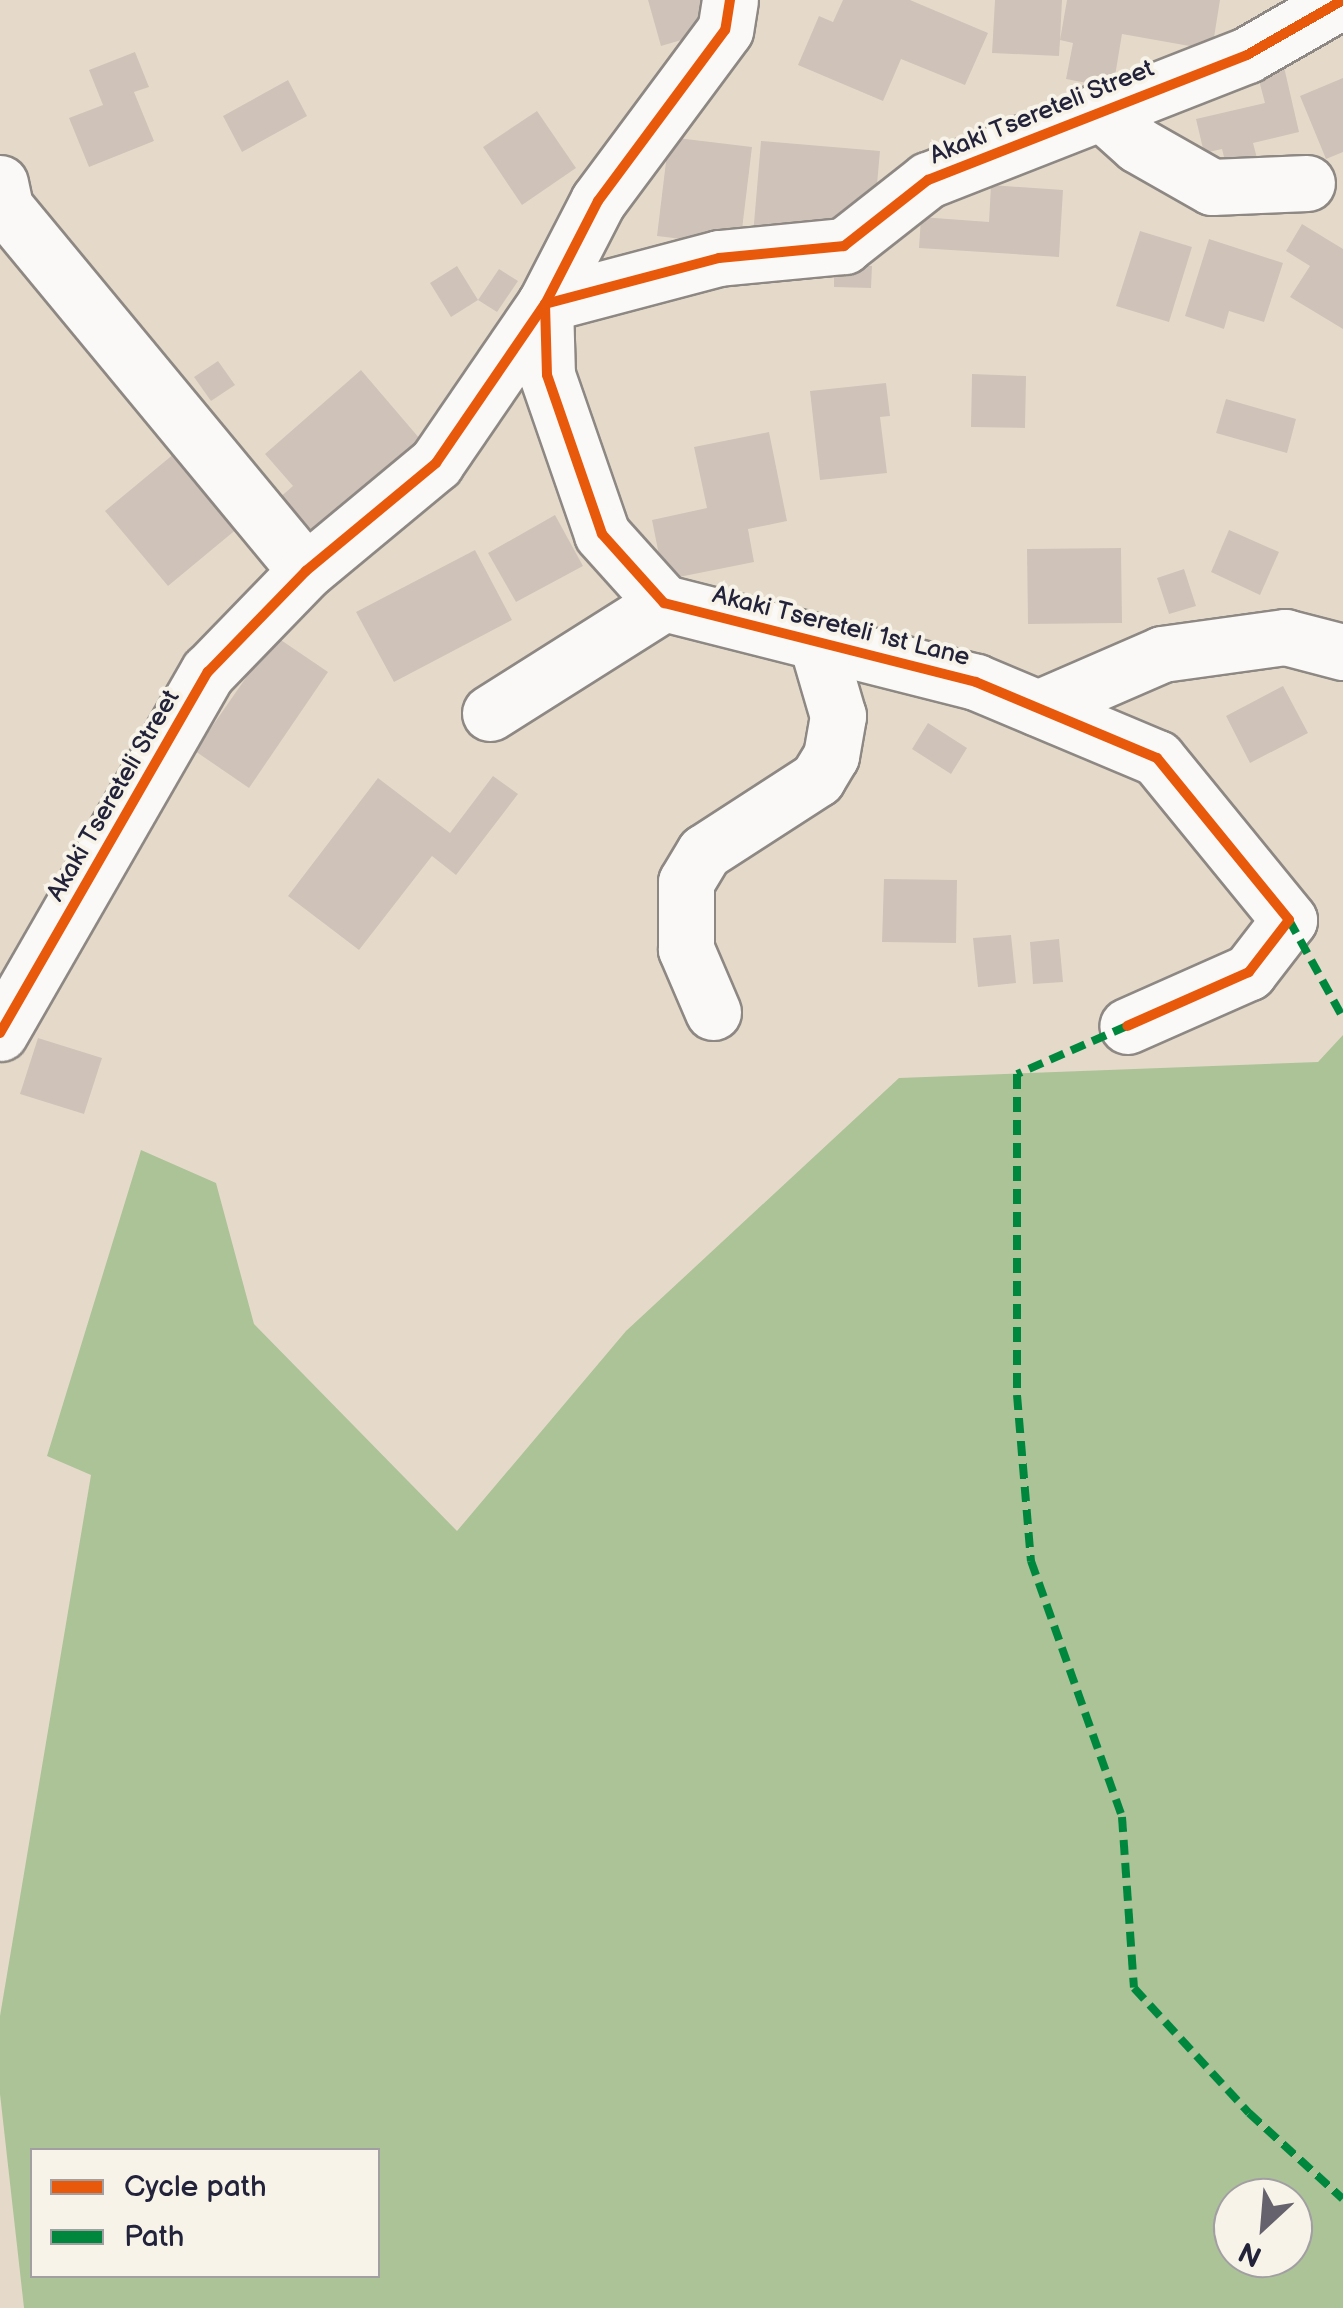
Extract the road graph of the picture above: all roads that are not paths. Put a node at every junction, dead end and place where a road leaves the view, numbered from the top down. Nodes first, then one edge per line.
1 (730, 0) edge
2 (1342, 0) edge
3 (1099, 110) junction
4 (0, 182) edge
5 (1307, 183) dead end
6 (545, 304) junction
7 (306, 571) junction
8 (664, 603) junction
9 (816, 641) junction
10 (1343, 652) edge
11 (1038, 708) junction
12 (490, 713) dead end
13 (714, 1012) dead end
14 (1127, 1026) dead end
15 (0, 1033) edge

1 - 6 street
2 - 3 street, Akaki Tsereteli Street
3 - 5 street
3 - 6 street, Akaki Tsereteli Street
4 - 7 street
6 - 7 street, Akaki Tsereteli Street
6 - 8 street
7 - 15 street, Akaki Tsereteli Street
8 - 9 street, Akaki Tsereteli 1st Lane
8 - 12 street
9 - 11 street, Akaki Tsereteli 1st Lane
9 - 13 street
10 - 11 street
11 - 14 street, Akaki Tsereteli 1st Lane

